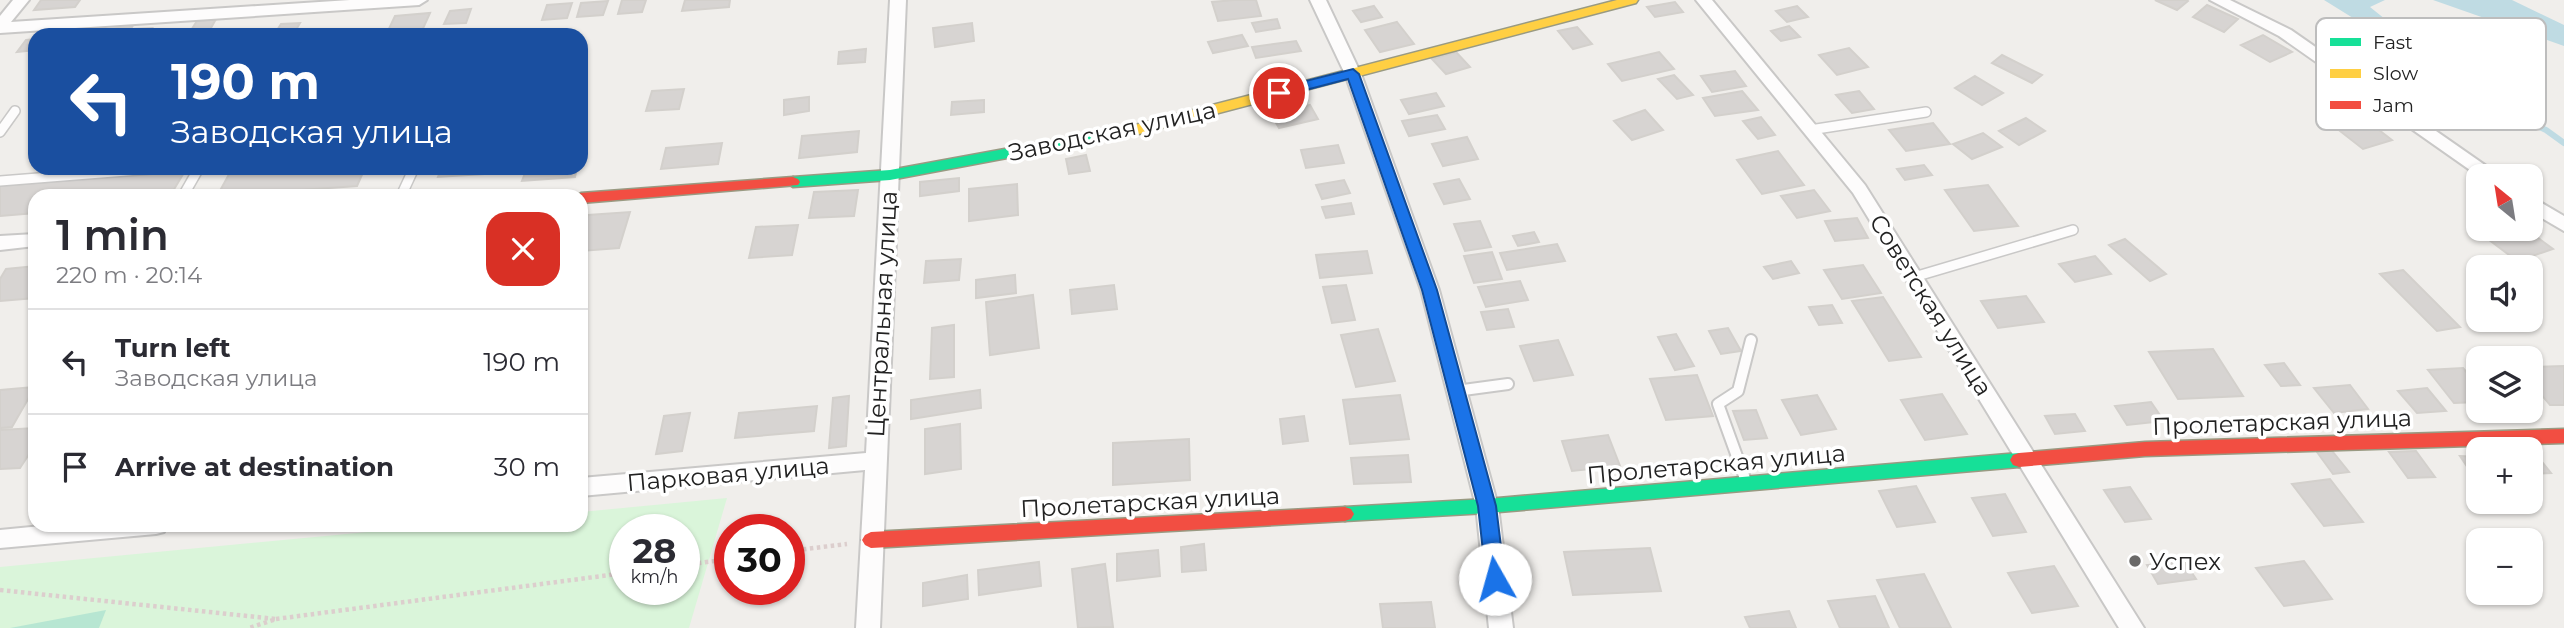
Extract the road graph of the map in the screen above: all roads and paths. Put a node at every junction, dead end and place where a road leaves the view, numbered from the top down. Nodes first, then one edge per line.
1 (22, 0) edge
2 (419, 0) edge
3 (898, 0) edge
4 (1318, 0) edge
5 (1632, 0) edge
6 (1703, 0) edge
7 (2217, 0) edge
8 (0, 27) edge
9 (2316, 54) edge
10 (1353, 74) junction
11 (15, 111) dead end
12 (1926, 112) dead end
13 (1810, 130) junction
14 (2425, 130) edge
15 (0, 132) edge
16 (2474, 164) edge
17 (76, 175) edge
18 (890, 175) junction
19 (0, 181) edge
20 (588, 197) edge
21 (2543, 211) edge
22 (2564, 225) edge
23 (2073, 230) dead end
24 (28, 241) edge
25 (0, 243) edge
26 (1914, 277) junction
27 (1751, 340) dead end
28 (1508, 384) dead end
29 (1456, 391) junction
30 (2564, 436) edge
31 (875, 461) junction
32 (2028, 461) junction
33 (1748, 484) junction
34 (588, 486) edge
35 (1487, 506) junction
36 (78, 532) edge
37 (0, 539) edge
38 (871, 540) junction
39 (805, 549) edge
40 (609, 575) edge
41 (0, 590) edge
42 (276, 619) junction
43 (249, 628) edge
44 (868, 628) edge
45 (1501, 628) edge
46 (2132, 628) edge

1 - 8 street
2 - 8 street
3 - 18 street, Центральная улица
4 - 10 street
5 - 10 street, Заводская улица
6 - 13 street, Советская улица
7 - 9 street
10 - 18 street, Заводская улица
10 - 29 street
11 - 15 lane
12 - 13 lane
13 - 26 street, Советская улица
14 - 16 street
17 - 19 lane
18 - 20 street, Заводская улица
18 - 31 street, Центральная улица
21 - 22 street
23 - 26 lane
24 - 25 street
26 - 32 street, Советская улица
27 - 33 lane
28 - 29 lane
29 - 35 street
30 - 32 street, Пролетарская улица
31 - 34 street, Парковая улица
31 - 38 street, Центральная улица
32 - 33 street, Пролетарская улица
32 - 46 street, Советская улица
33 - 35 street, Пролетарская улица
35 - 38 street, Пролетарская улица
35 - 45 street
36 - 37 street
38 - 39 path
38 - 44 street, Центральная улица
40 - 42 path
41 - 42 path
42 - 43 path

